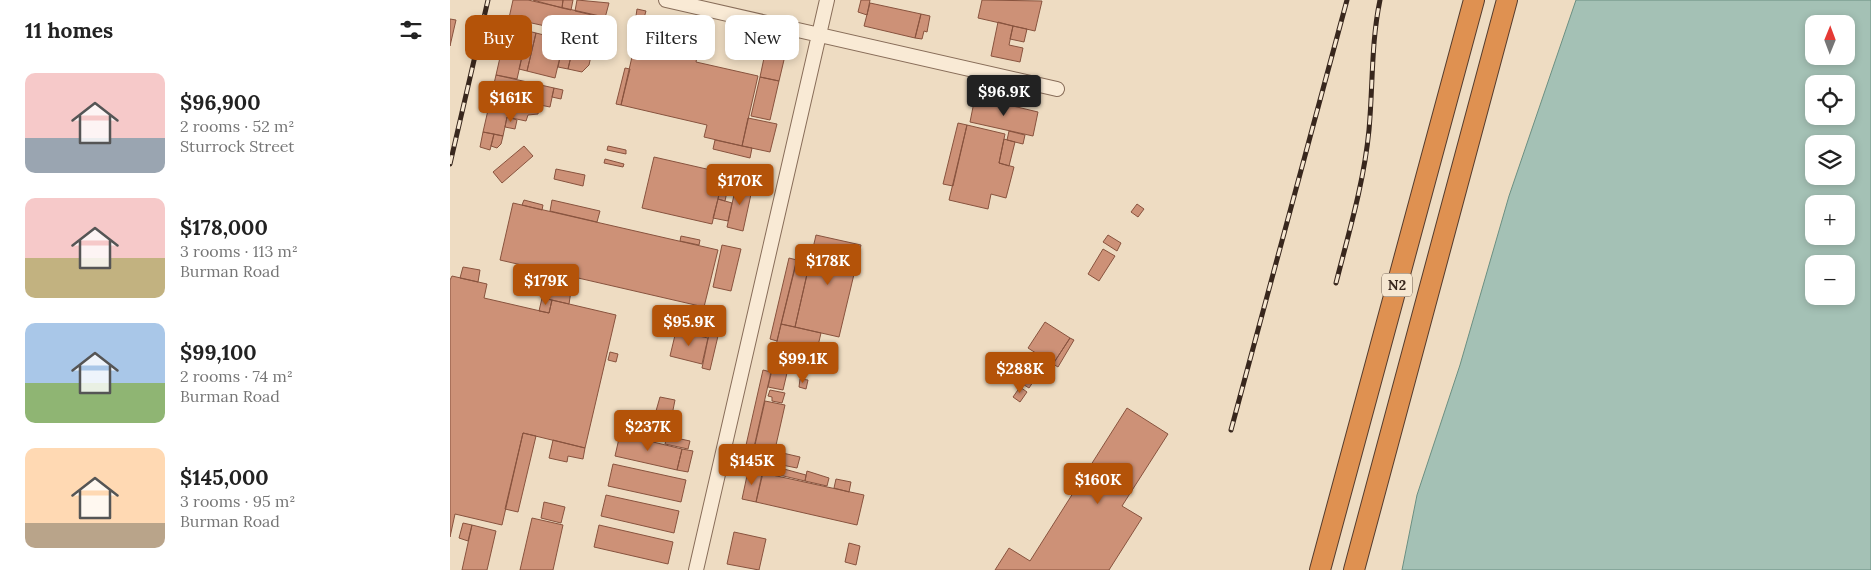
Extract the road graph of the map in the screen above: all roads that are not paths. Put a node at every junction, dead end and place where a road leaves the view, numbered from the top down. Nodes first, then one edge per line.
1 (666, 0) edge
2 (827, 0) edge
3 (1474, 0) edge
4 (1507, 0) edge
5 (819, 35) junction
6 (1057, 89) dead end
7 (696, 570) edge
8 (1320, 570) edge
9 (1354, 570) edge

1 - 5 street
2 - 5 street
3 - 8 highway, N2
4 - 9 highway, N2
5 - 6 street
5 - 7 street

